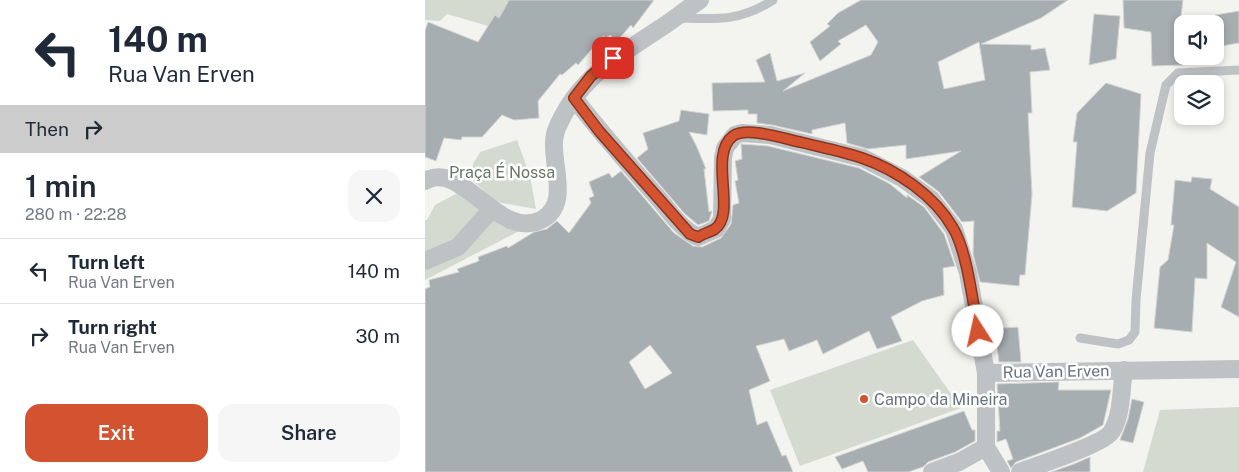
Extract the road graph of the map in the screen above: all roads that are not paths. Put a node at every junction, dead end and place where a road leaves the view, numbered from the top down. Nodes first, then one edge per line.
1 (700, 0) edge
2 (773, 0) edge
3 (675, 18) junction
4 (1239, 70) edge
5 (574, 98) junction
6 (425, 181) edge
7 (491, 210) junction
8 (425, 261) edge
9 (1080, 338) dead end
10 (1239, 369) edge
11 (1124, 370) junction
12 (986, 373) junction
13 (986, 447) junction
14 (961, 467) edge
15 (932, 472) edge
16 (1001, 472) edge
17 (1020, 472) edge

1 - 3 street
2 - 3 lane
3 - 5 street
4 - 9 lane
5 - 7 street
5 - 12 street, Rua Van Erven
6 - 7 street
7 - 8 street
10 - 11 street, Rua Van Erven
11 - 12 street, Rua Van Erven
11 - 17 street
12 - 13 street
13 - 14 street
13 - 16 street
14 - 15 street

